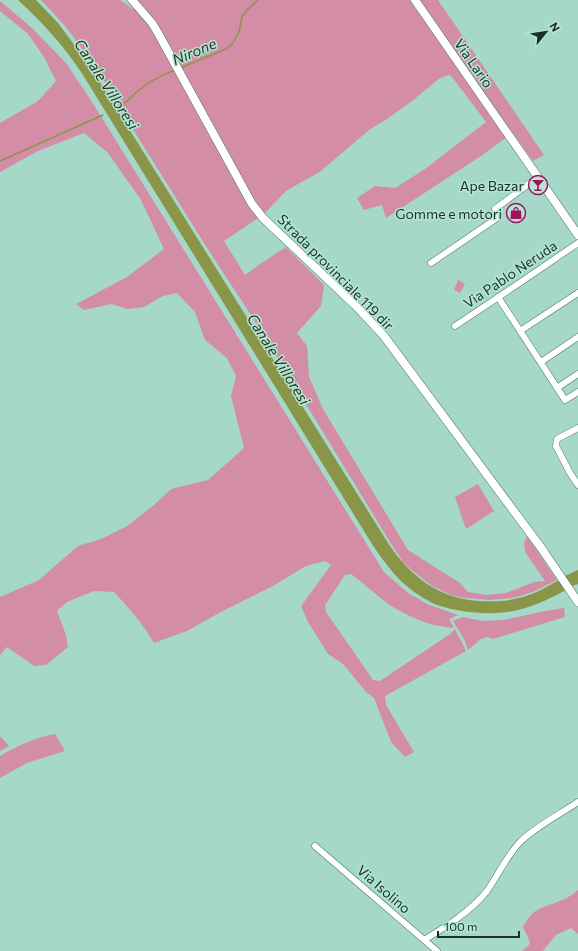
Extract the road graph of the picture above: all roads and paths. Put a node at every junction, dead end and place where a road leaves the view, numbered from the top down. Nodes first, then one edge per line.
1 (125, 0) edge
2 (415, 0) edge
3 (134, 3) edge
4 (538, 177) junction
5 (578, 235) edge
6 (578, 243) edge
7 (431, 263) dead end
8 (578, 293) edge
9 (498, 297) junction
10 (455, 326) dead end
11 (520, 331) junction
12 (578, 337) edge
13 (540, 362) junction
14 (578, 374) edge
15 (557, 388) junction
16 (578, 392) edge
17 (578, 428) edge
18 (578, 486) edge
19 (578, 602) edge
20 (578, 802) edge
21 (315, 846) dead end
22 (424, 940) junction
23 (437, 951) edge

1 - 3 street, Strada provinciale 119 dir
2 - 4 street, Via Lario
3 - 19 street, Strada provinciale 119 dir
4 - 5 street, Via Lario
4 - 7 street
6 - 9 street, Via Pablo Neruda
8 - 11 street
9 - 10 street, Via Pablo Neruda
9 - 11 street
11 - 13 street
12 - 13 street
13 - 15 street
14 - 15 street
15 - 16 street
17 - 18 street
20 - 22 street
21 - 22 street, Via Isolino
22 - 23 street, Via Isolino

